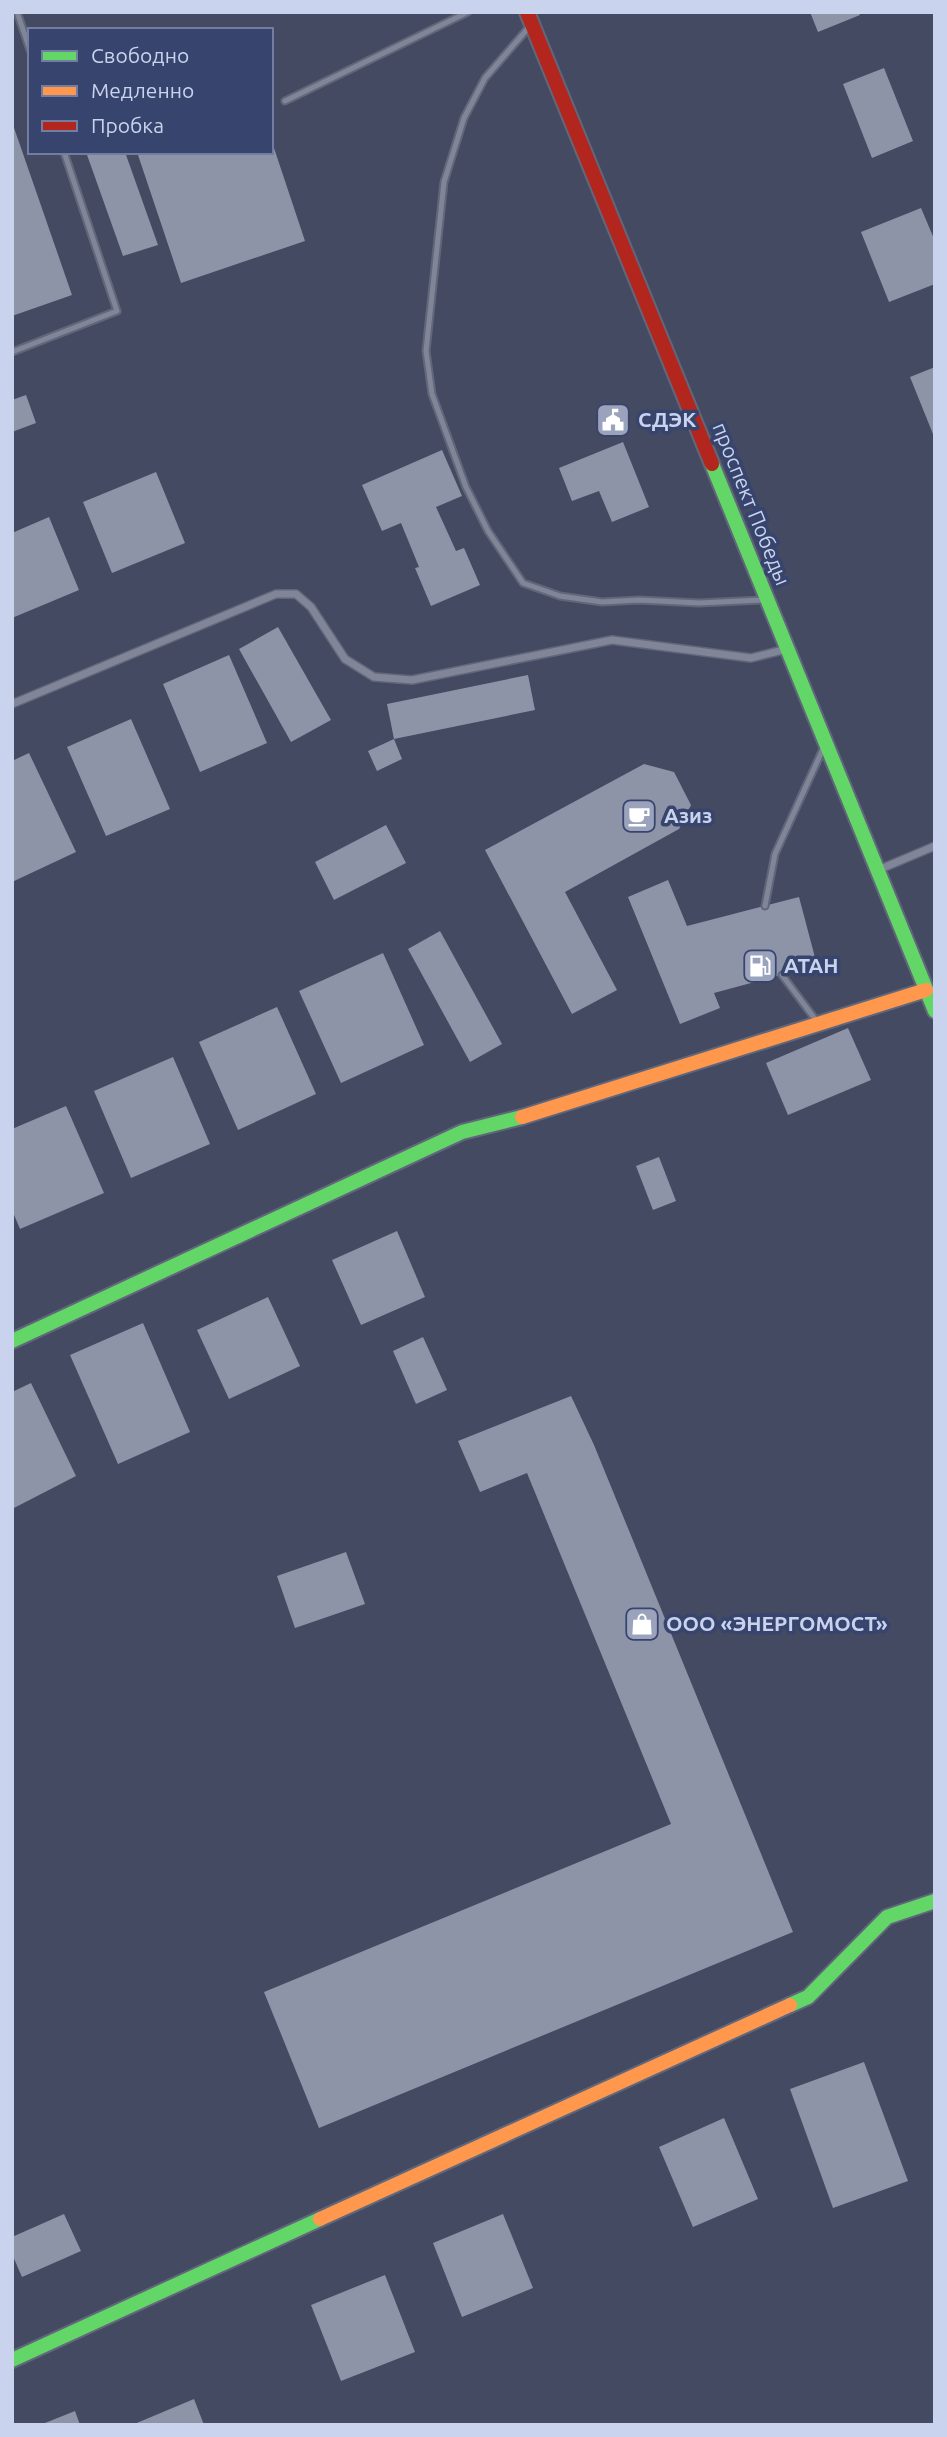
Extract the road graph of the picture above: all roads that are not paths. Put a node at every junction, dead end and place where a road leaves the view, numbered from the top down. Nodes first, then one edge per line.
1 (17, 12) edge
2 (468, 12) edge
3 (530, 18) edge
4 (28, 45) edge
5 (285, 101) dead end
6 (65, 154) edge
7 (12, 352) edge
8 (768, 599) junction
9 (787, 648) junction
10 (12, 704) edge
11 (826, 743) junction
12 (935, 846) edge
13 (877, 870) junction
14 (765, 906) dead end
15 (782, 975) dead end
16 (926, 990) junction
17 (935, 1012) edge
18 (819, 1024) junction
19 (12, 1341) edge
20 (935, 1901) edge
21 (12, 2360) edge

1 - 4 lane
2 - 5 lane
3 - 8 street, проспект Победы
3 - 8 lane
6 - 7 lane
8 - 9 street, проспект Победы
9 - 10 street
9 - 11 street, проспект Победы
11 - 13 street, проспект Победы
11 - 14 lane
12 - 13 street
13 - 16 street, проспект Победы
15 - 18 lane
16 - 17 street, проспект Победы
16 - 18 street
18 - 19 street
20 - 21 street

